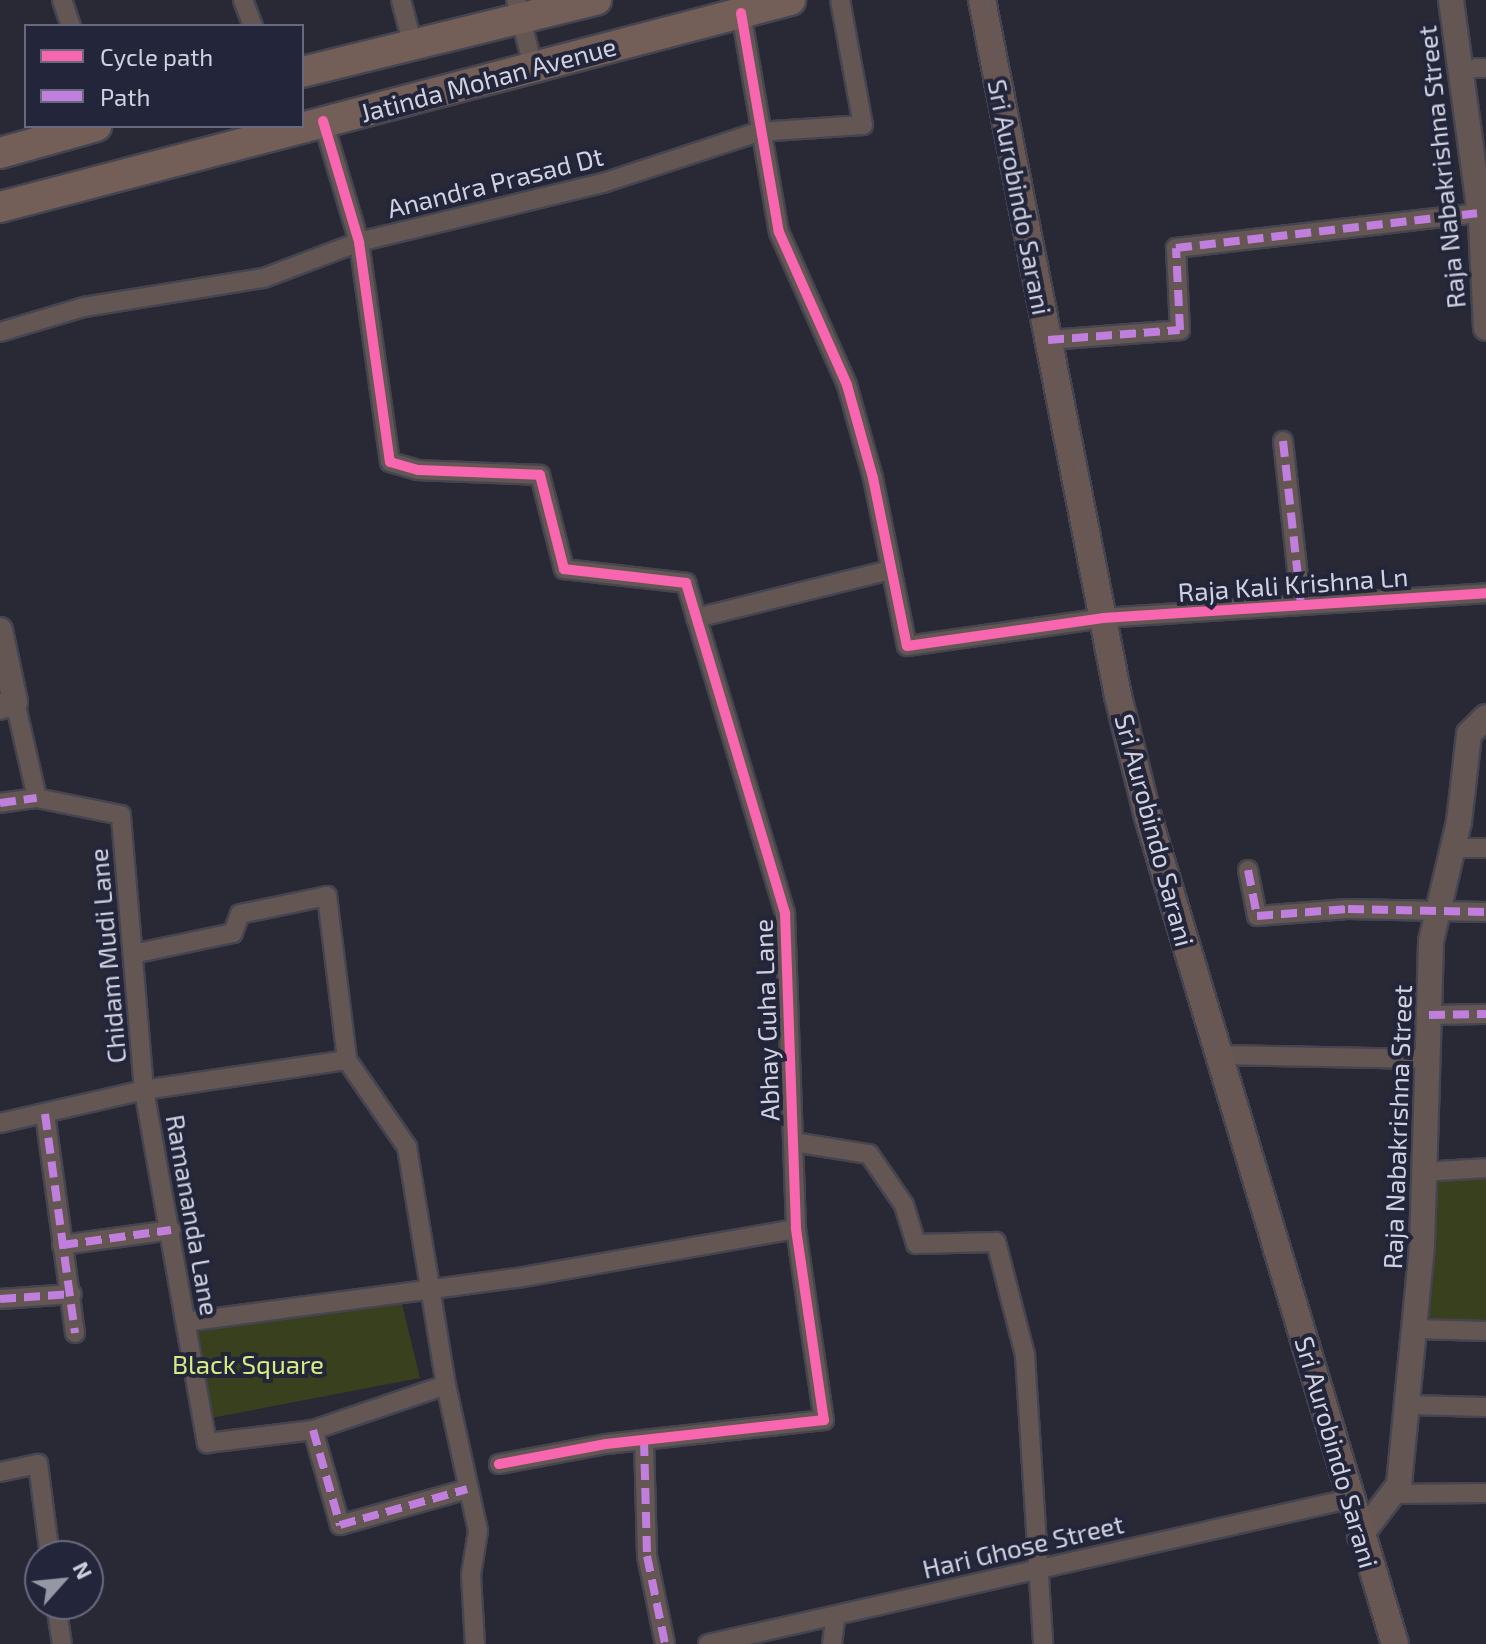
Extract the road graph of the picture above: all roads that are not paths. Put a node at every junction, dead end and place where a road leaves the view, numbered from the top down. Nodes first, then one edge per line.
1 (62, 0) edge
2 (243, 0) edge
3 (401, 0) edge
4 (596, 0) edge
5 (790, 0) edge
6 (840, 0) edge
7 (982, 0) edge
8 (1451, 0) edge
9 (518, 10) edge
10 (741, 13) junction
11 (70, 24) edge
12 (252, 24) edge
13 (413, 46) junction
14 (533, 66) junction
15 (1486, 68) edge
16 (1460, 69) junction
17 (304, 72) edge
18 (323, 121) junction
19 (304, 126) edge
20 (89, 128) edge
21 (297, 128) edge
22 (758, 132) junction
23 (0, 153) edge
24 (0, 207) edge
25 (1480, 211) edge
26 (359, 242) junction
27 (1486, 328) edge
28 (0, 332) edge
29 (1048, 340) junction
30 (1283, 441) dead end
31 (890, 570) junction
32 (1486, 593) edge
33 (1301, 604) junction
34 (696, 618) junction
35 (1103, 618) junction
36 (0, 630) edge
37 (8, 705) edge
38 (1486, 717) edge
39 (37, 798) junction
40 (0, 803) edge
41 (1453, 848) junction
42 (1486, 848) edge
43 (1248, 870) dead end
44 (1438, 912) junction
45 (1486, 912) edge
46 (133, 954) junction
47 (1486, 1014) edge
48 (1429, 1015) junction
49 (1218, 1055) junction
50 (1428, 1059) junction
51 (347, 1060) junction
52 (144, 1090) junction
53 (45, 1114) junction
54 (0, 1123) edge
55 (793, 1142) junction
56 (1486, 1168) edge
57 (1424, 1172) junction
58 (796, 1229) junction
59 (171, 1230) junction
60 (62, 1245) junction
61 (429, 1289) junction
62 (72, 1294) junction
63 (0, 1299) edge
64 (186, 1322) junction
65 (1416, 1329) junction
66 (1486, 1331) edge
67 (75, 1333) dead end
68 (446, 1385) junction
69 (1410, 1405) junction
70 (1486, 1407) edge
71 (313, 1430) junction
72 (644, 1440) junction
73 (499, 1464) dead end
74 (0, 1472) edge
75 (467, 1489) junction
76 (1486, 1493) edge
77 (1391, 1494) junction
78 (1349, 1499) junction
79 (1360, 1536) junction
80 (48, 1540) edge
81 (1039, 1569) junction
82 (835, 1619) junction
83 (58, 1620) edge
84 (62, 1644) edge
85 (475, 1644) edge
86 (665, 1644) edge
87 (708, 1644) edge
88 (832, 1644) edge
89 (1043, 1644) edge
90 (1395, 1644) edge

1 - 11 street
2 - 12 street
3 - 13 street
4 - 9 main road
5 - 10 main road, Jatinda Mohan Avenue
6 - 22 street, Anandra Prasad Dt
7 - 29 main road, Sri Aurobindo Sarani
8 - 16 street, Raja Nabakrishna Street
9 - 13 main road
9 - 14 street
10 - 14 main road, Jatinda Mohan Avenue
10 - 22 street
13 - 17 main road
14 - 18 main road, Jatinda Mohan Avenue
15 - 16 street
16 - 25 street, Raja Nabakrishna Street
18 - 19 main road, Jatinda Mohan Avenue
18 - 26 street
20 - 23 main road
21 - 24 main road, Jatinda Mohan Avenue
22 - 26 street, Anandra Prasad Dt
22 - 31 street
25 - 27 street, Raja Nabakrishna Street
25 - 29 street
26 - 28 street, Anandra Prasad Dt
26 - 34 street, Abhay Guha Lane
29 - 35 main road, Sri Aurobindo Sarani
30 - 33 street
31 - 34 street
31 - 35 street, Raja Kali Krishna Ln
32 - 33 street, Raja Kali Krishna Ln
33 - 35 street, Raja Kali Krishna Ln
34 - 55 street, Abhay Guha Lane
35 - 49 main road, Sri Aurobindo Sarani
36 - 37 street
37 - 39 street
38 - 41 street, Raja Nabakrishna Street
39 - 40 street
39 - 46 street, Chidam Mudi Lane
41 - 42 street
41 - 44 street, Raja Nabakrishna Street
43 - 44 street
44 - 45 street
44 - 48 street, Raja Nabakrishna Street
46 - 51 street
46 - 52 street, Chidam Mudi Lane
47 - 48 street
48 - 50 street, Raja Nabakrishna Street
49 - 50 street
49 - 78 main road, Sri Aurobindo Sarani
50 - 57 street, Raja Nabakrishna Street
51 - 52 street
51 - 61 street
52 - 53 street, Chidam Mudi Lane
52 - 59 street, Ramananda Lane
53 - 54 street, Chidam Mudi Lane
53 - 60 street
55 - 58 street, Abhay Guha Lane
55 - 81 street
56 - 57 street
57 - 65 street, Raja Nabakrishna Street
58 - 61 street
58 - 72 street, Abhay Guha Lane
59 - 60 street
59 - 64 street, Ramananda Lane
60 - 62 street
61 - 64 street
61 - 68 street
62 - 63 street
62 - 67 street
64 - 71 street, Ramananda Lane
65 - 66 street
65 - 69 street, Raja Nabakrishna Street
68 - 71 street
68 - 75 street
69 - 70 street
69 - 77 street, Raja Nabakrishna Street
71 - 75 street
72 - 73 street
72 - 86 street
74 - 80 street
75 - 85 street
76 - 77 street
77 - 79 street, Raja Nabakrishna Street
78 - 79 main road, Sri Aurobindo Sarani
78 - 81 street, Hari Ghose Street
79 - 90 main road, Sri Aurobindo Sarani
81 - 82 street, Hari Ghose Street
81 - 89 street
82 - 87 street, Hari Ghose Street
82 - 88 street
83 - 84 street

